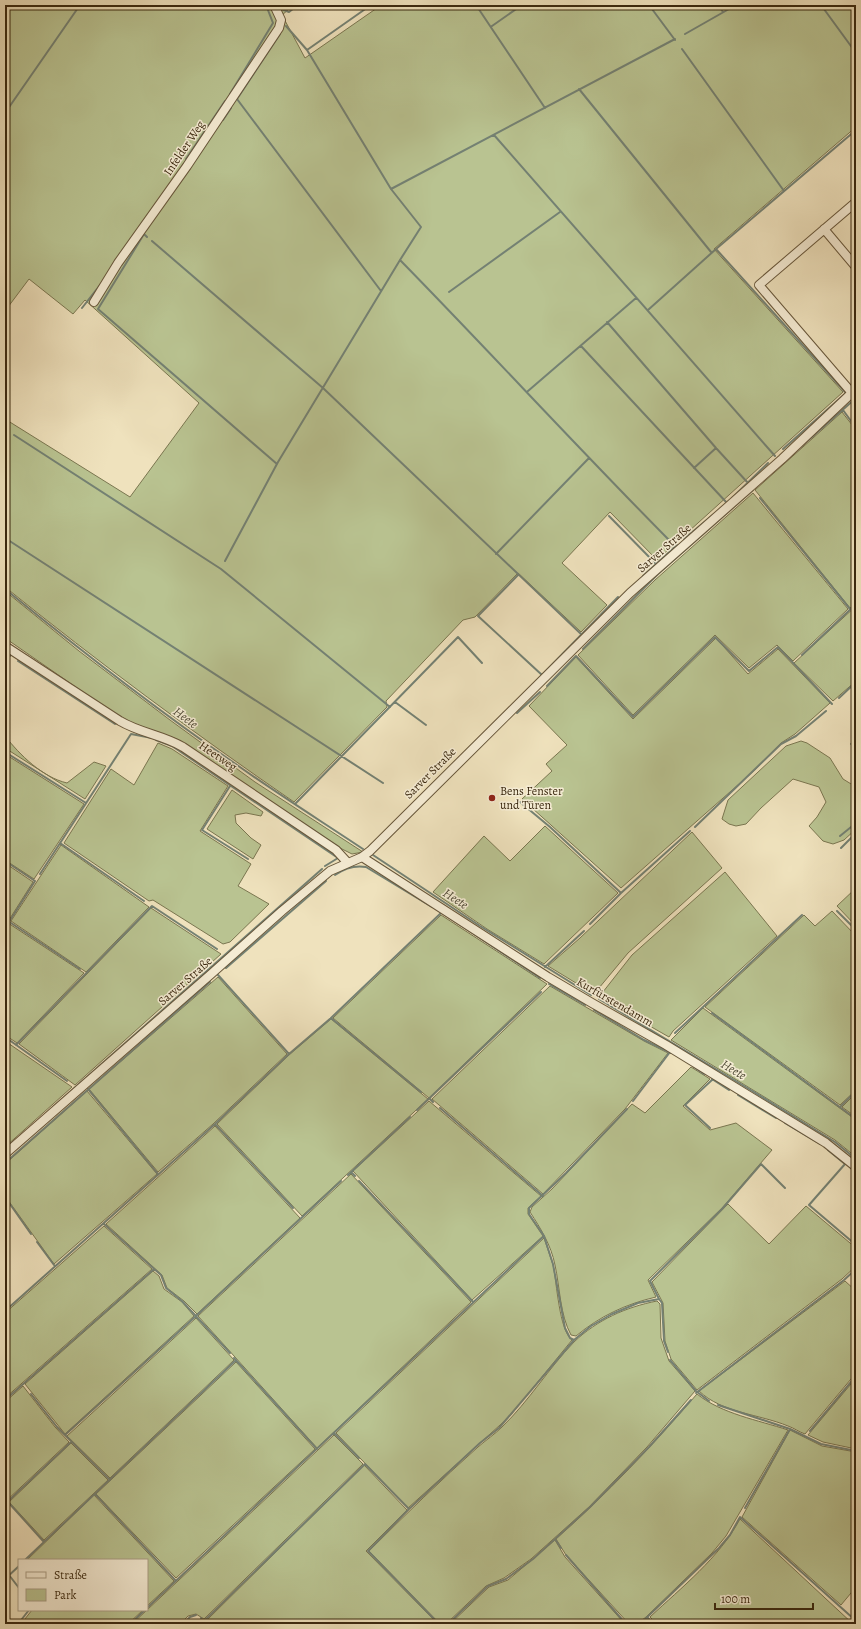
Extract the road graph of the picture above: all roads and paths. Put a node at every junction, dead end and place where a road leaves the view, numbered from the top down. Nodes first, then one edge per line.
1 (274, 5) edge
2 (856, 202) edge
3 (824, 229) junction
4 (856, 267) edge
5 (94, 302) dead end
6 (854, 391) edge
7 (5, 646) edge
8 (362, 856) junction
9 (347, 862) junction
10 (5, 1154) edge
11 (856, 1167) edge

1 - 5 street, Infelder Weg
2 - 3 street
3 - 4 street
3 - 6 street
6 - 8 street, Sarver Straße
7 - 9 street, Heetweg
8 - 9 street, Sarver Straße
8 - 11 street, Kurfürstendamm
9 - 10 street, Sarver Straße

